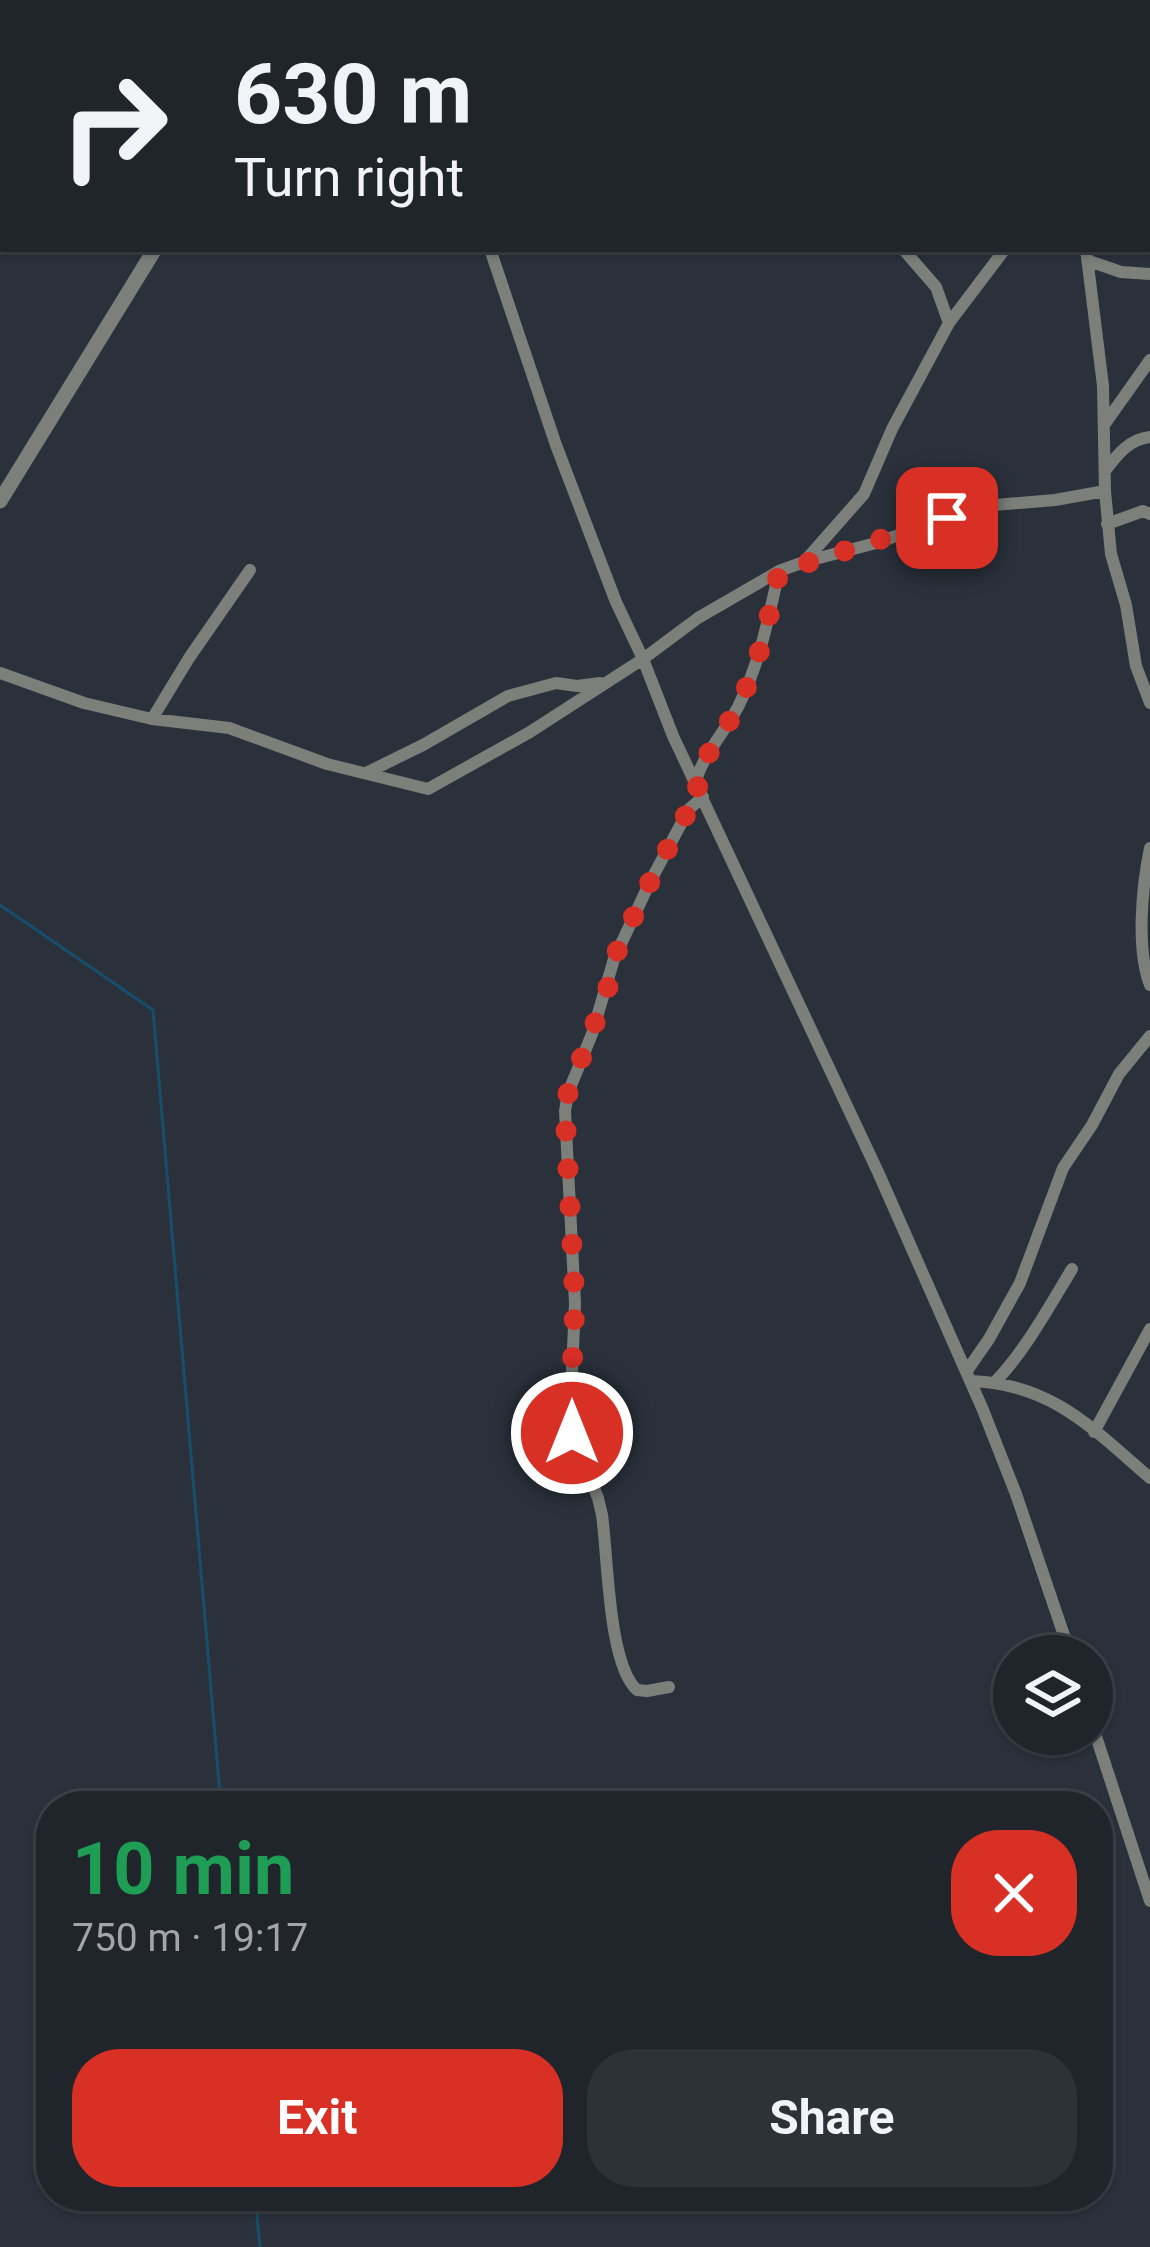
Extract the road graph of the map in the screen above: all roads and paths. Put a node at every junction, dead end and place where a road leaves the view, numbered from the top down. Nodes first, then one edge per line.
1 (153, 252) edge
2 (491, 252) edge
3 (906, 252) edge
4 (1003, 252) edge
5 (1088, 255) edge
6 (1150, 274) edge
7 (949, 322) junction
8 (1150, 360) edge
9 (1103, 426) junction
10 (1150, 437) edge
11 (1105, 472) junction
12 (1105, 491) junction
13 (0, 501) edge
14 (1150, 514) edge
15 (1107, 524) junction
16 (804, 562) junction
17 (250, 570) dead end
18 (779, 572) junction
19 (644, 659) junction
20 (0, 673) edge
21 (606, 683) junction
22 (1150, 703) edge
23 (152, 719) junction
24 (365, 773) junction
25 (695, 782) junction
26 (703, 797) junction
27 (1150, 848) edge
28 (1150, 985) edge
29 (1150, 1036) edge
30 (1072, 1268) dead end
31 (1150, 1329) edge
32 (968, 1377) junction
33 (994, 1383) junction
34 (1094, 1432) junction
35 (1150, 1478) edge
36 (1064, 1635) edge
37 (669, 1687) dead end
38 (1102, 1755) edge
39 (1150, 1900) edge

1 - 13 street
2 - 19 street
3 - 7 street
4 - 7 street
5 - 6 street
5 - 9 street
7 - 16 street
8 - 9 street
9 - 11 street
10 - 11 street
11 - 12 street
12 - 15 street
12 - 16 street
14 - 15 street
15 - 22 street
16 - 18 street
17 - 23 street
18 - 19 street
18 - 25 street
19 - 21 street
19 - 25 street
20 - 23 street
21 - 24 street
21 - 24 street
23 - 24 street
25 - 26 street
26 - 32 street
26 - 37 street
27 - 28 street
29 - 32 street
30 - 33 street
31 - 34 street
32 - 33 street
32 - 36 street
33 - 34 street
34 - 35 street
38 - 39 street

